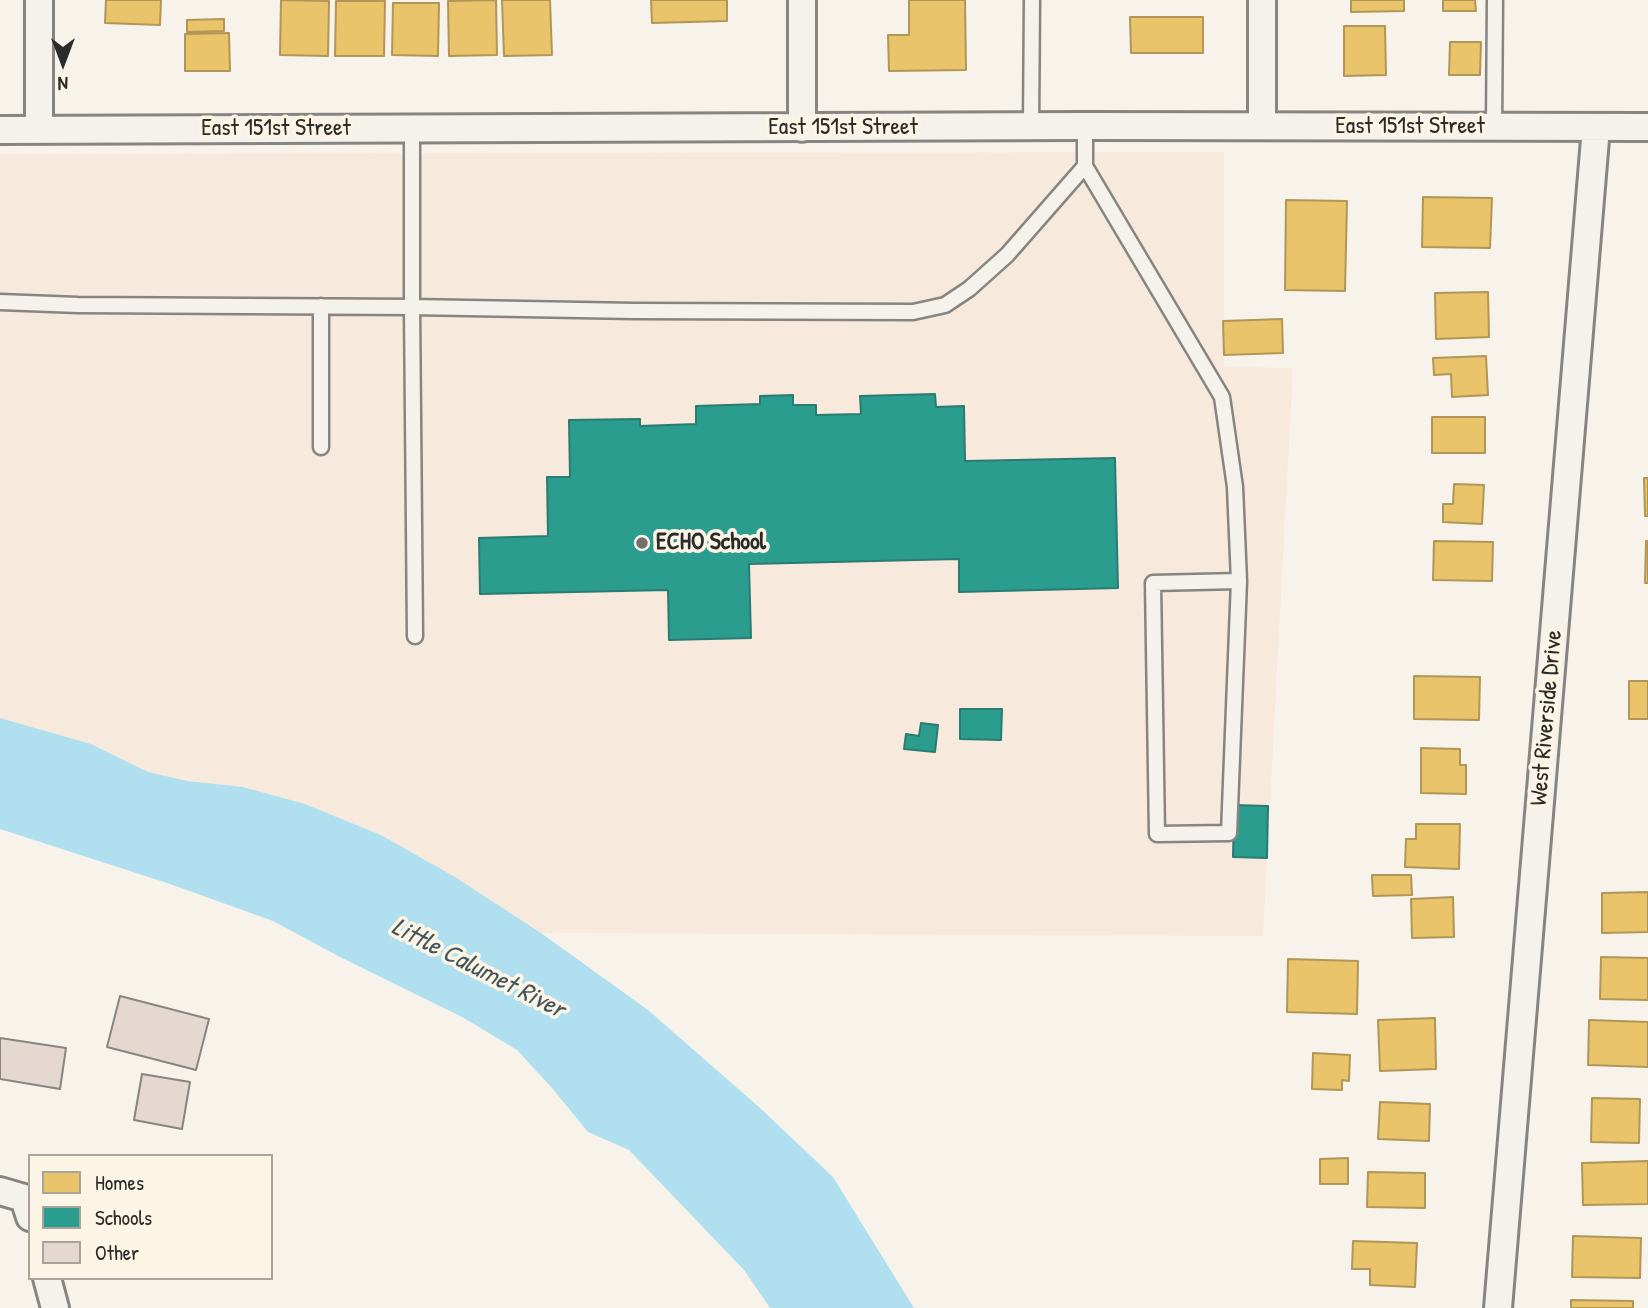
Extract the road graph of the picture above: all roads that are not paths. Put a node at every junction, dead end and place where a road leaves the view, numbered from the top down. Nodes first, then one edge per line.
1 (39, 0) edge
2 (802, 0) edge
3 (1032, 0) edge
4 (1262, 0) edge
5 (1495, 0) edge
6 (1085, 126) junction
7 (1262, 126) junction
8 (1031, 127) junction
9 (1494, 127) junction
10 (1596, 127) junction
11 (1648, 127) edge
12 (802, 128) junction
13 (0, 130) edge
14 (39, 130) junction
15 (412, 130) junction
16 (1085, 166) junction
17 (0, 302) edge
18 (321, 306) junction
19 (412, 307) junction
20 (321, 447) dead end
21 (1238, 581) junction
22 (415, 636) dead end
23 (0, 1191) edge
24 (28, 1211) edge
25 (48, 1280) edge
26 (55, 1308) edge
27 (1498, 1308) edge

1 - 14 street
2 - 12 street
3 - 8 lane
4 - 7 street
5 - 9 lane
6 - 7 street, East 151st Street
6 - 8 street, East 151st Street
6 - 16 lane
7 - 9 street, East 151st Street
8 - 12 street, East 151st Street
9 - 10 street, East 151st Street
10 - 11 street, East 151st Street
10 - 27 street, West Riverside Drive
12 - 15 street, East 151st Street
13 - 14 street, East 151st Street
14 - 15 street, East 151st Street
15 - 19 lane
16 - 19 lane
16 - 21 lane
17 - 18 lane
18 - 19 lane
18 - 20 lane
19 - 22 lane
21 - 21 lane
23 - 24 street
25 - 26 street

